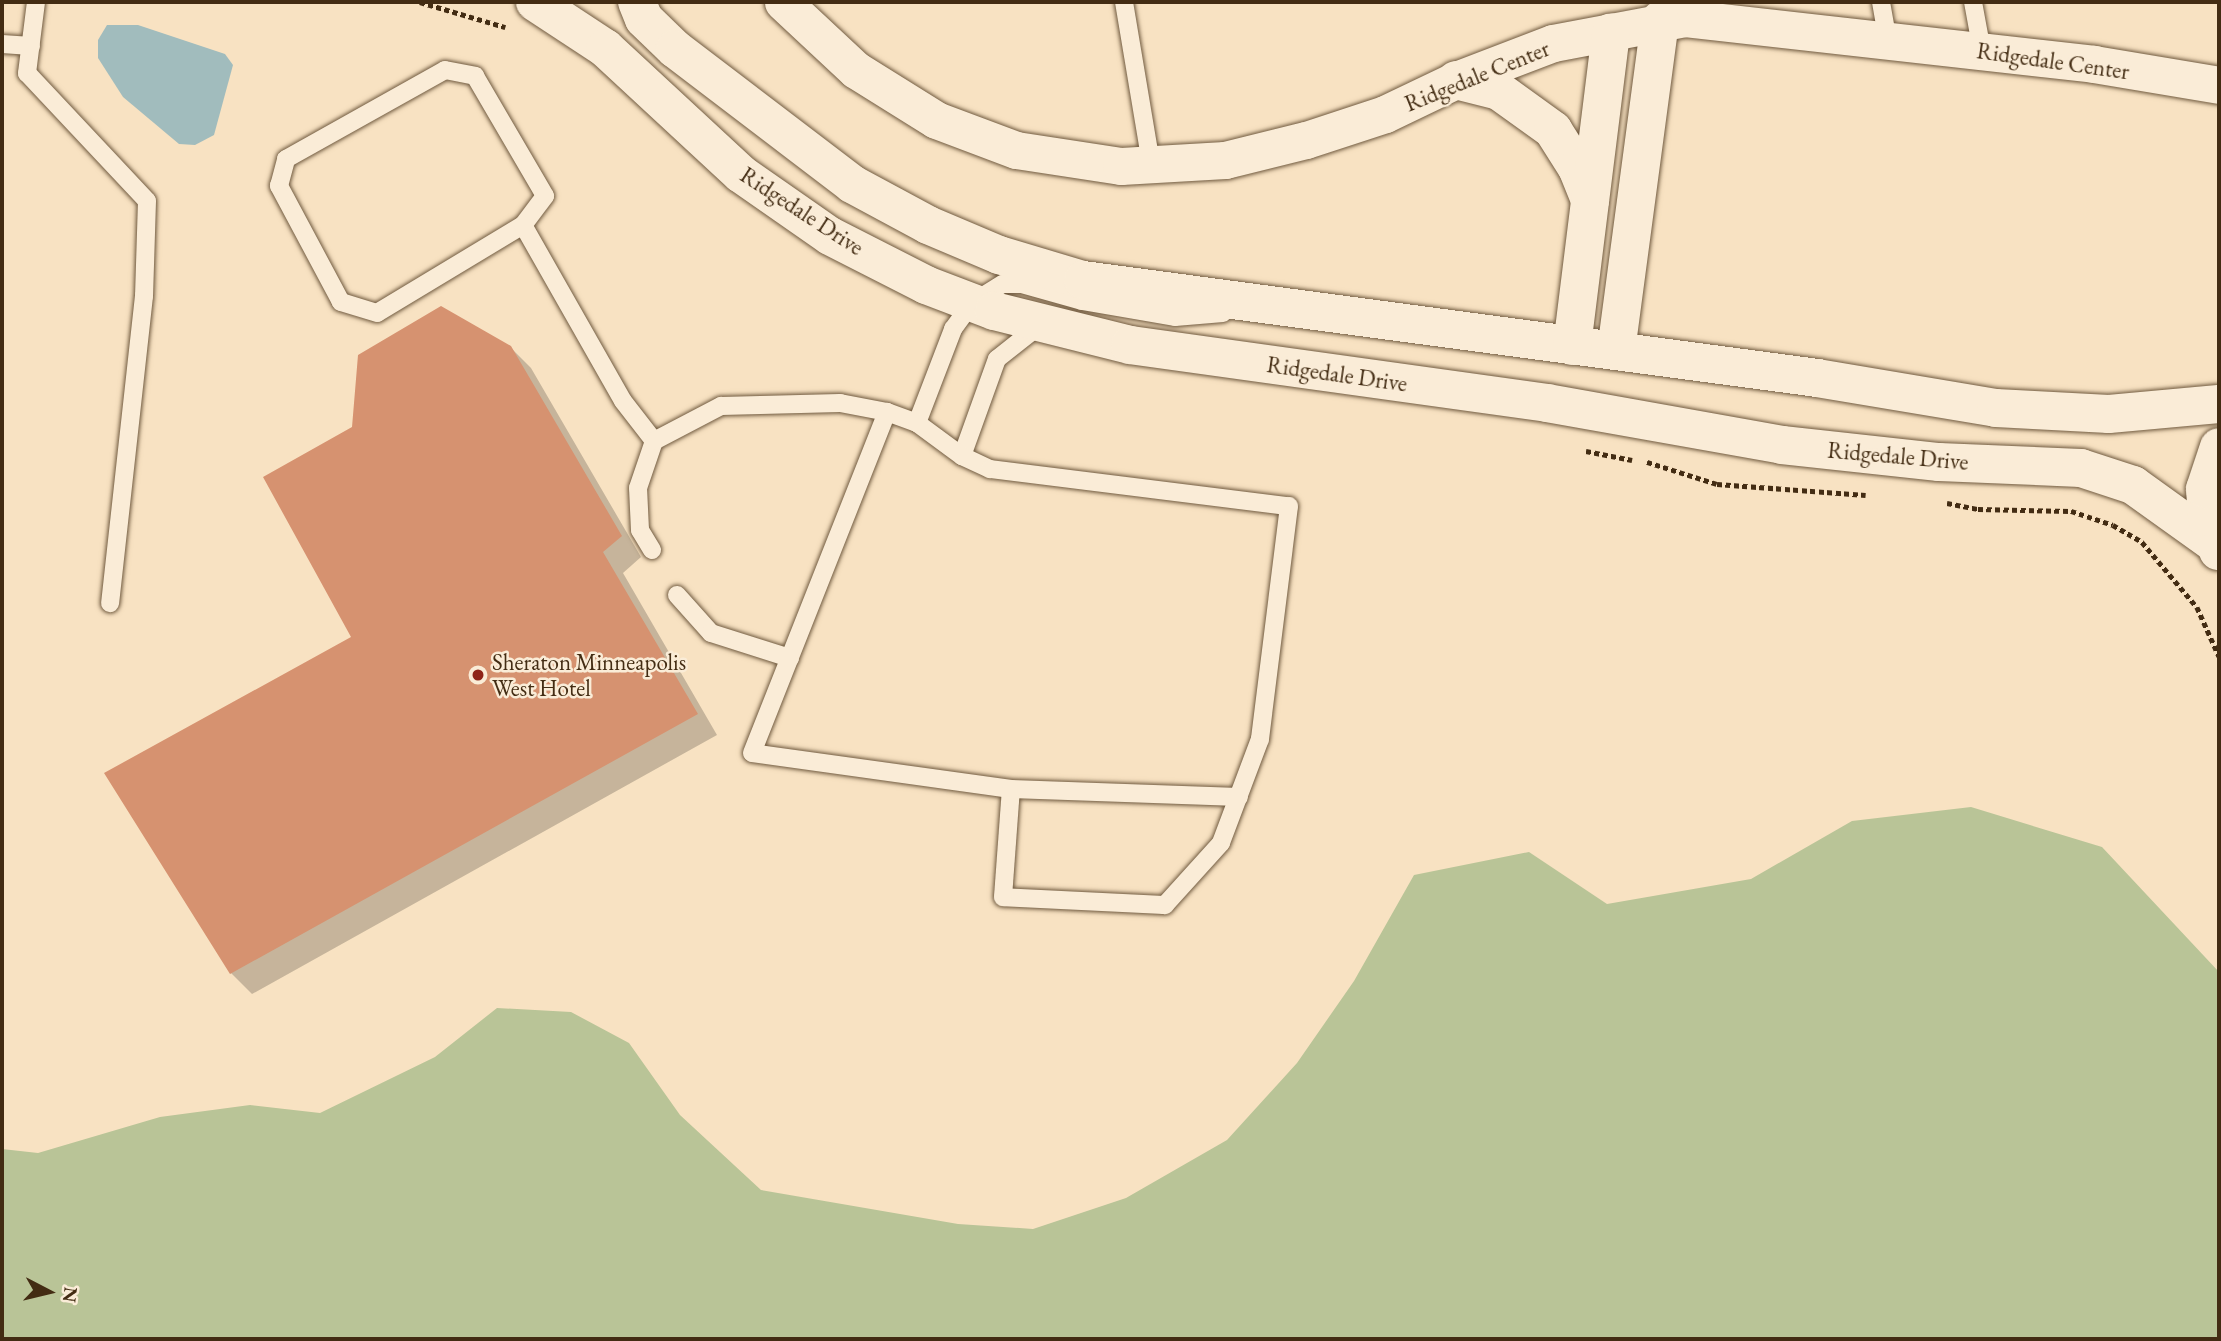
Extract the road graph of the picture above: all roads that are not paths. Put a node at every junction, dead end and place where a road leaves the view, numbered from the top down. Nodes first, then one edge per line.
1 (36, 2) edge
2 (535, 2) edge
3 (637, 2) edge
4 (783, 2) edge
5 (1124, 2) edge
6 (1881, 2) edge
7 (1973, 2) edge
8 (1660, 20) junction
9 (1611, 32) junction
10 (1888, 40) junction
11 (2, 44) edge
12 (31, 46) junction
13 (1982, 51) junction
14 (1456, 80) junction
15 (2219, 85) edge
16 (1151, 164) junction
17 (1590, 200) junction
18 (523, 225) junction
19 (972, 303) junction
20 (1278, 307) junction
21 (1040, 325) junction
22 (1572, 346) junction
23 (1616, 352) junction
24 (2219, 404) edge
25 (887, 412) junction
26 (918, 423) junction
27 (654, 441) junction
28 (2219, 447) edge
29 (962, 456) junction
30 (2217, 549) edge
31 (652, 550) dead end
32 (677, 594) dead end
33 (110, 603) dead end
34 (790, 658) junction
35 (1011, 789) junction
36 (1238, 797) junction

1 - 12 lane
2 - 19 street, Ridgedale Drive
3 - 20 street
4 - 16 street, Ridgedale Center
5 - 16 lane
6 - 10 lane
7 - 13 lane
8 - 9 street, Ridgedale Center
8 - 10 street, Ridgedale Center
8 - 23 street
9 - 14 street, Ridgedale Center
9 - 17 street
10 - 13 street, Ridgedale Center
11 - 12 lane
12 - 33 lane
13 - 15 street, Ridgedale Center
14 - 16 street, Ridgedale Center
14 - 17 street
17 - 22 street
18 - 18 lane
18 - 27 lane
19 - 20 lane
19 - 21 street, Ridgedale Drive
19 - 26 lane
20 - 22 street
21 - 29 lane
21 - 30 street, Ridgedale Drive
22 - 23 street
23 - 24 street
25 - 26 lane
25 - 27 lane
25 - 34 lane
26 - 29 lane
27 - 31 lane
28 - 30 street
29 - 36 lane
32 - 34 lane
34 - 35 lane
35 - 36 lane
35 - 36 lane

